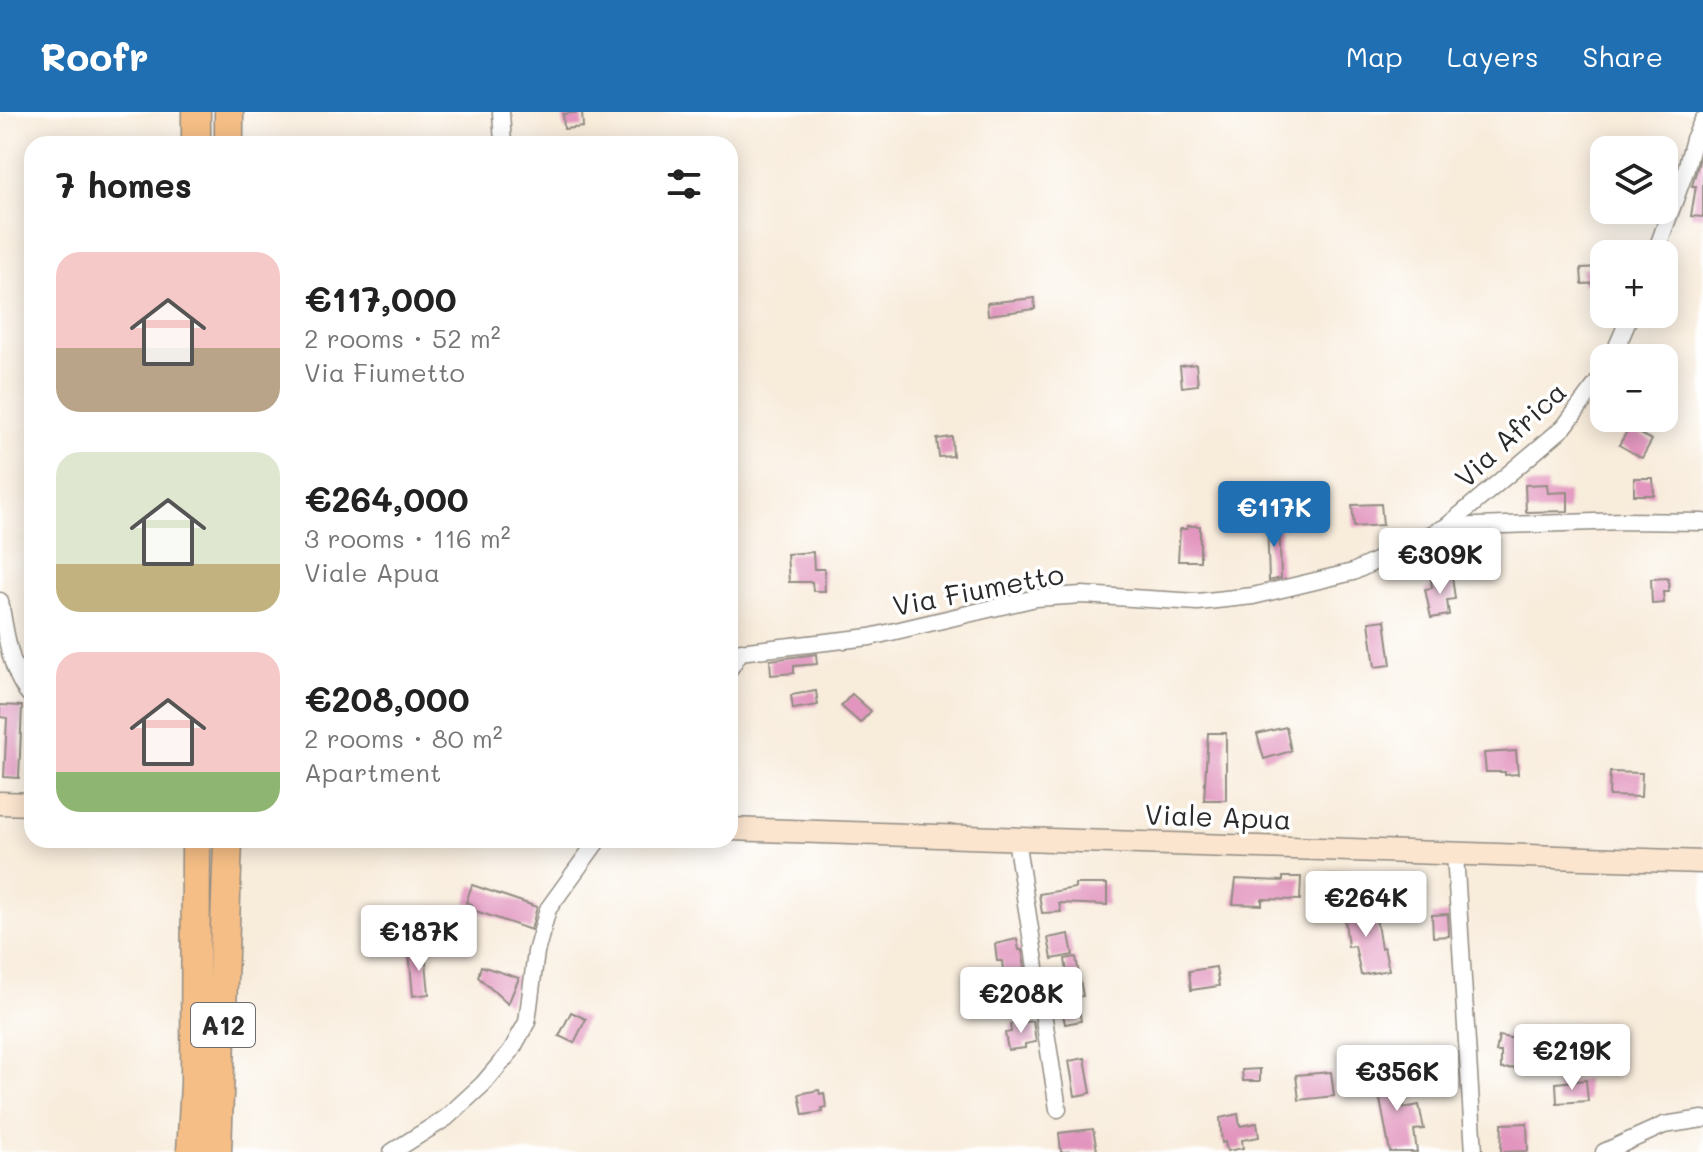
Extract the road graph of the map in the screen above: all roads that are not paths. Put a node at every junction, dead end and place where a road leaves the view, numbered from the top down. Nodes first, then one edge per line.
1 (196, 112) edge
2 (229, 112) edge
3 (501, 112) edge
4 (1703, 127) edge
5 (196, 136) edge
6 (229, 136) edge
7 (502, 136) edge
8 (1660, 240) edge
9 (1590, 393) edge
10 (1703, 522) edge
11 (1446, 527) junction
12 (0, 601) edge
13 (738, 652) edge
14 (24, 690) edge
15 (0, 803) edge
16 (24, 804) edge
17 (738, 829) edge
18 (1016, 839) junction
19 (196, 848) edge
20 (228, 848) edge
21 (592, 848) edge
22 (1455, 854) junction
23 (1703, 862) edge
24 (1058, 1109) dead end
25 (1703, 1119) edge
26 (191, 1152) edge
27 (217, 1152) edge
28 (392, 1152) edge
29 (1474, 1152) edge
30 (1604, 1152) edge

1 - 5 highway
2 - 6 highway
3 - 7 street
4 - 8 street
9 - 11 street, Via Africa
10 - 11 street, Via Fiumetto
11 - 13 street, Via Fiumetto
12 - 14 street
15 - 16 street
17 - 18 street, Viale Apua
18 - 22 street, Viale Apua
18 - 24 street
19 - 26 highway, A12
20 - 27 highway, A12
21 - 28 street
22 - 23 street, Viale Apua
22 - 29 street
25 - 30 street

